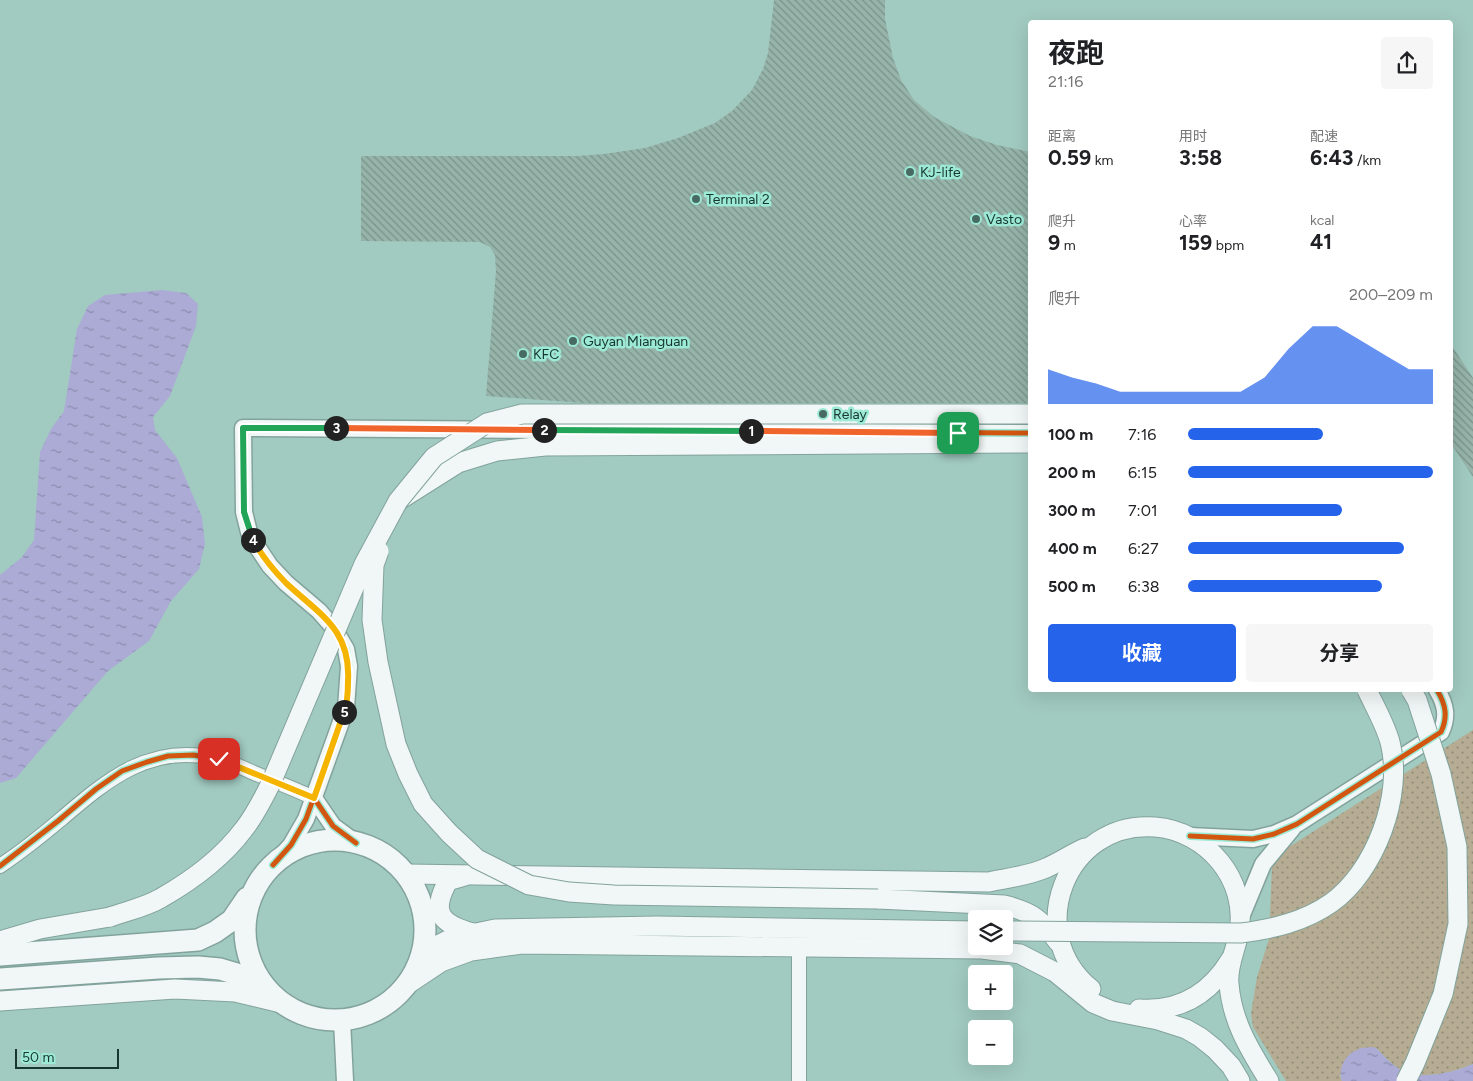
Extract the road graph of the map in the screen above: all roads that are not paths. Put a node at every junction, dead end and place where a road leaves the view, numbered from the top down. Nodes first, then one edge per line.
1 (1028, 414) edge
2 (1028, 433) edge
3 (1028, 444) edge
4 (398, 501) junction
5 (1368, 692) edge
6 (1412, 692) edge
7 (1438, 692) edge
8 (314, 798) junction
9 (1297, 824) junction
10 (1190, 836) junction
11 (356, 843) junction
12 (1093, 845) junction
13 (273, 865) junction
14 (0, 866) edge
15 (406, 874) junction
16 (468, 875) junction
17 (255, 888) junction
18 (1241, 917) junction
19 (40, 929) junction
20 (968, 931) edge
21 (1013, 931) edge
22 (0, 932) edge
23 (472, 933) junction
24 (0, 941) edge
25 (522, 944) junction
26 (799, 947) junction
27 (0, 954) edge
28 (421, 958) junction
29 (1231, 959) junction
30 (1068, 961) junction
31 (0, 978) edge
32 (260, 981) junction
33 (408, 984) junction
34 (1085, 984) junction
35 (0, 1001) edge
36 (281, 1003) junction
37 (1150, 1010) junction
38 (1112, 1011) junction
39 (342, 1020) junction
40 (345, 1081) edge
41 (799, 1081) edge
42 (1240, 1081) edge
43 (1269, 1081) edge
44 (1406, 1081) edge

1 - 4 main road, bridge
2 - 8 street
3 - 4 main road
4 - 19 main road, bridge
4 - 30 main road, bridge
5 - 21 main road, bridge
6 - 44 main road, bridge
7 - 9 street
8 - 11 street
8 - 13 street
8 - 14 street
9 - 10 street
9 - 18 street
10 - 12 main road
10 - 18 main road
11 - 13 main road
11 - 15 main road
12 - 16 main road
12 - 30 main road
13 - 17 main road
15 - 16 main road
15 - 28 main road
16 - 23 main road
17 - 27 main road
17 - 32 main road
18 - 29 main road
19 - 22 main road
19 - 24 main road
20 - 23 main road
23 - 25 main road
23 - 28 main road
25 - 26 main road
25 - 33 main road
26 - 38 main road
26 - 41 street
28 - 33 main road
29 - 37 main road
29 - 43 main road
30 - 34 main road
31 - 32 main road
32 - 36 main road
33 - 39 main road
34 - 37 main road
34 - 38 main road
35 - 36 main road
36 - 39 main road
37 - 38 main road
38 - 42 main road
39 - 40 street

